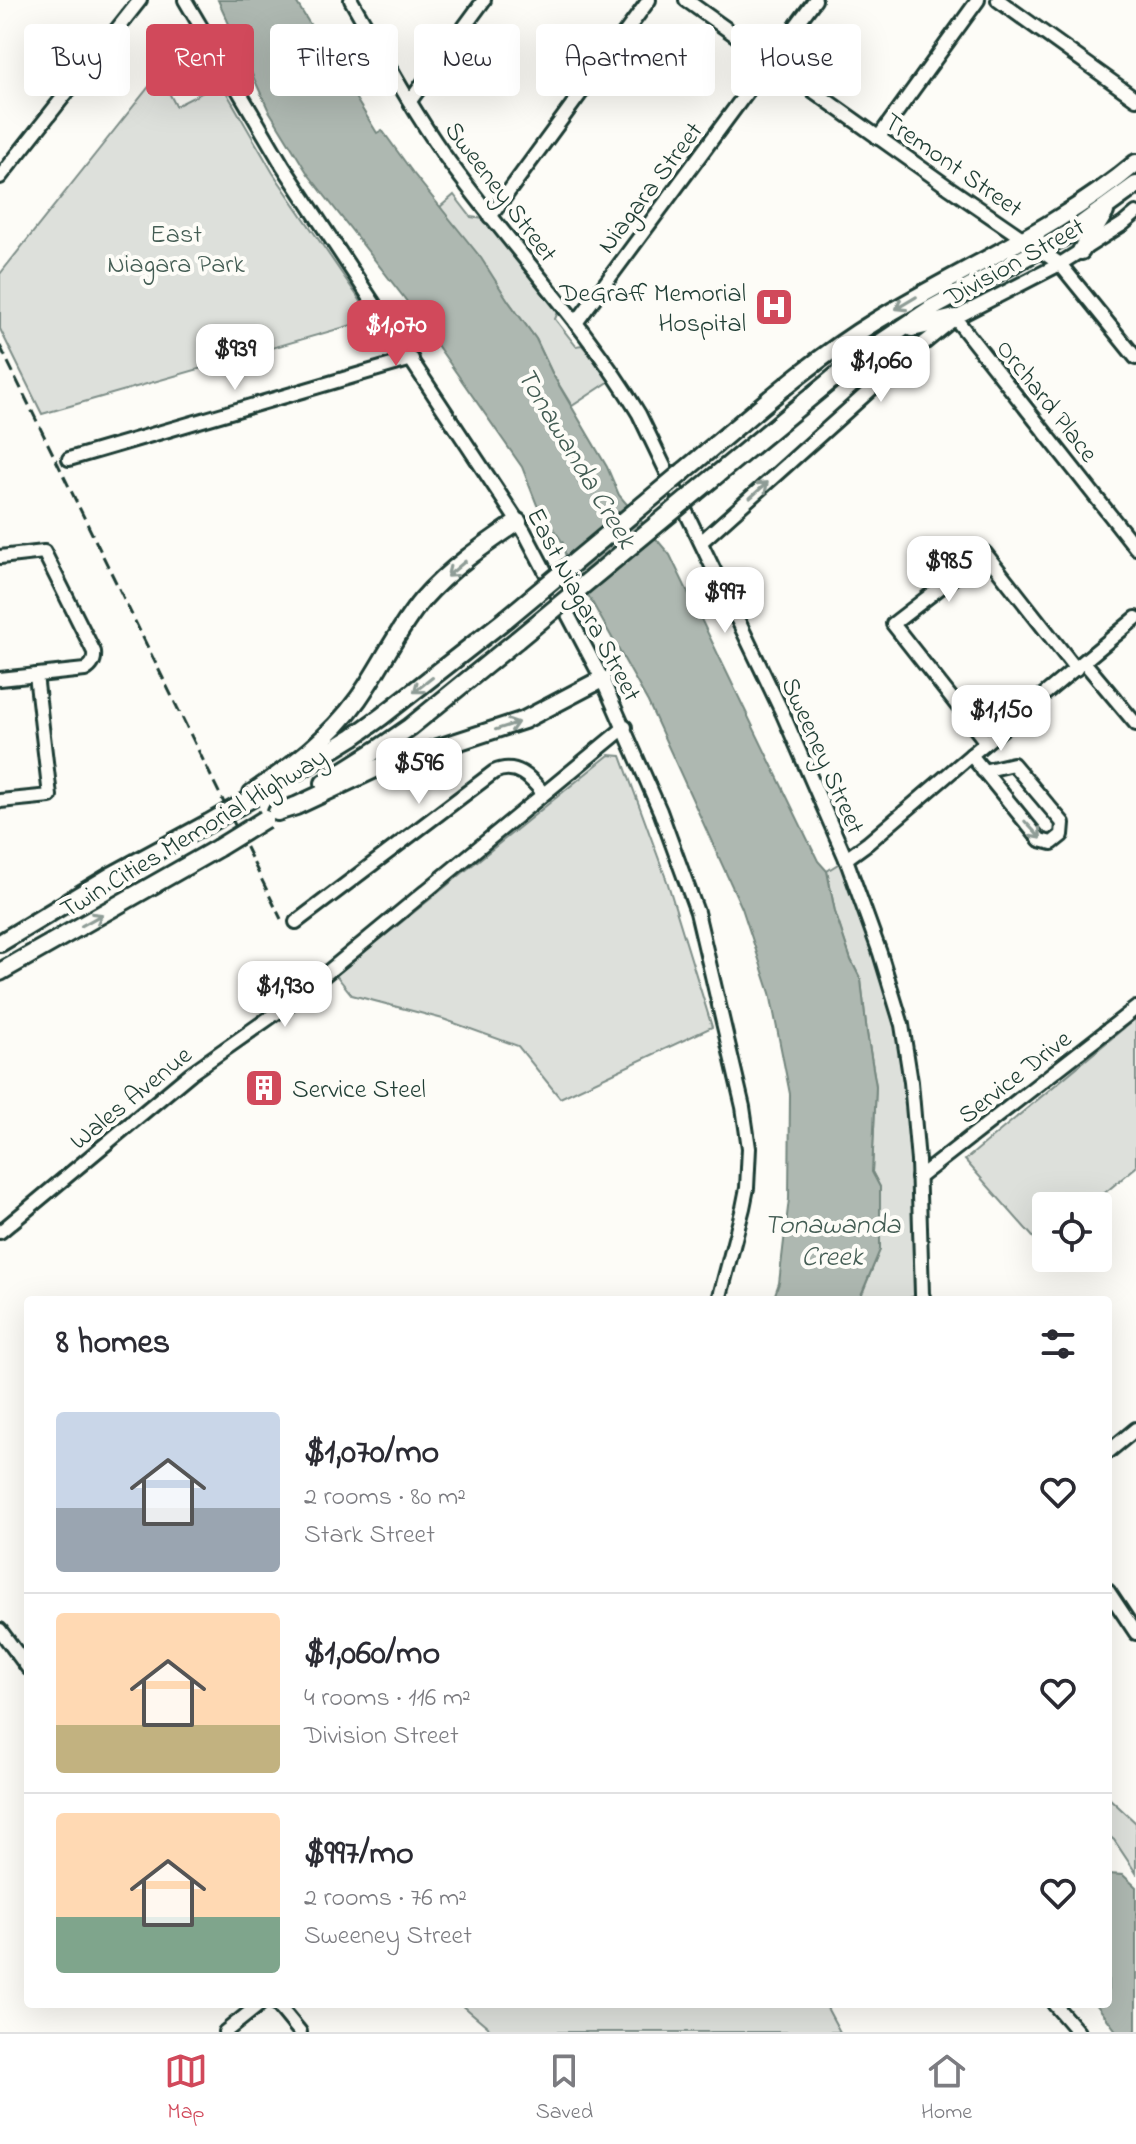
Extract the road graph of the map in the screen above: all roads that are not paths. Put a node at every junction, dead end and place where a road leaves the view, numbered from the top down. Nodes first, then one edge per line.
1 (140, 0) edge
2 (185, 0) edge
3 (351, 0) edge
4 (484, 0) edge
5 (649, 0) edge
6 (686, 0) edge
7 (815, 0) edge
8 (978, 0) edge
9 (998, 0) edge
10 (797, 24) edge
11 (731, 32) edge
12 (744, 96) edge
13 (820, 96) edge
14 (1136, 99) edge
15 (410, 101) junction
16 (878, 138) junction
17 (1136, 163) edge
18 (0, 177) edge
19 (1136, 185) edge
20 (1109, 206) junction
21 (1136, 213) edge
22 (490, 217) junction
23 (1023, 240) junction
24 (1040, 250) junction
25 (1081, 251) junction
26 (1060, 264) junction
27 (955, 318) junction
28 (576, 323) junction
29 (895, 333) junction
30 (1136, 358) edge
31 (412, 359) junction
32 (69, 459) dead end
33 (518, 522) junction
34 (701, 542) junction
35 (1136, 548) edge
36 (0, 557) edge
37 (1136, 618) edge
38 (1080, 666) junction
39 (36, 675) junction
40 (0, 679) edge
41 (602, 679) junction
42 (1136, 724) edge
43 (625, 727) junction
44 (986, 742) junction
45 (971, 755) junction
46 (983, 771) junction
47 (543, 793) junction
48 (253, 795) junction
49 (0, 801) edge
50 (271, 816) junction
51 (846, 859) junction
52 (296, 922) dead end
53 (0, 943) edge
54 (0, 972) edge
55 (1136, 1008) edge
56 (918, 1178) junction
57 (0, 1232) edge
58 (720, 1296) edge
59 (923, 1296) edge
60 (1136, 1429) edge
61 (1112, 1449) edge
62 (1112, 1597) edge
63 (0, 1630) edge
64 (1136, 1633) edge
65 (24, 1663) edge
66 (255, 2008) edge
67 (280, 2008) edge
68 (1057, 2008) edge
69 (225, 2032) edge
70 (300, 2032) edge
71 (1078, 2032) edge

1 - 18 street
2 - 31 street, East Niagara Street
3 - 15 street, Sweeney Street
4 - 15 street
5 - 22 street
6 - 11 street, Tremont Street
7 - 10 street, Niagara Street
8 - 16 street
9 - 14 street
12 - 28 street, Niagara Street
13 - 16 street, Tremont Street
15 - 22 street, Sweeney Street
16 - 23 street, Tremont Street
17 - 23 main road, Twin Cities Memorial Highway
19 - 20 main road, Twin Cities Memorial Highway
20 - 24 main road, Twin Cities Memorial Highway
20 - 25 main road
21 - 25 street, Division Street
22 - 28 street, Sweeney Street
23 - 24 street, Tremont Street
23 -> 48 main road, Twin Cities Memorial Highway, bridge
24 - 26 street, Tremont Street
24 - 29 main road, Twin Cities Memorial Highway
25 - 26 street, Division Street
26 - 27 street, Division Street
26 - 30 street, Tremont Street
27 - 29 main road
34 -> 27 street, Division Street
27 - 35 street, Orchard Place
28 - 34 street, Sweeney Street
29 - 50 main road, Twin Cities Memorial Highway, bridge
31 - 32 street
31 - 33 street, East Niagara Street
33 - 41 street, East Niagara Street
33 -> 48 main road
34 - 51 street, Sweeney Street
36 - 39 street
37 - 38 street
38 - 42 street
38 - 44 street
38 - 44 street
39 - 40 street
39 - 49 street
41 - 43 street, East Niagara Street
50 -> 41 main road
43 - 47 street, Wales Avenue
43 - 58 street, East Niagara Street
44 - 45 street
45 - 46 street
45 - 51 street
46 -> 46 street
47 - 52 street
47 - 57 street, Wales Avenue
48 - 53 main road, Twin Cities Memorial Highway, bridge
54 -> 50 main road, Twin Cities Memorial Highway, bridge
51 - 56 street, Sweeney Street
55 - 56 street, Service Drive
56 - 59 street, Sweeney Street
60 - 61 street
62 - 64 street
63 - 65 street
66 - 69 street
67 - 70 street
68 - 71 street

